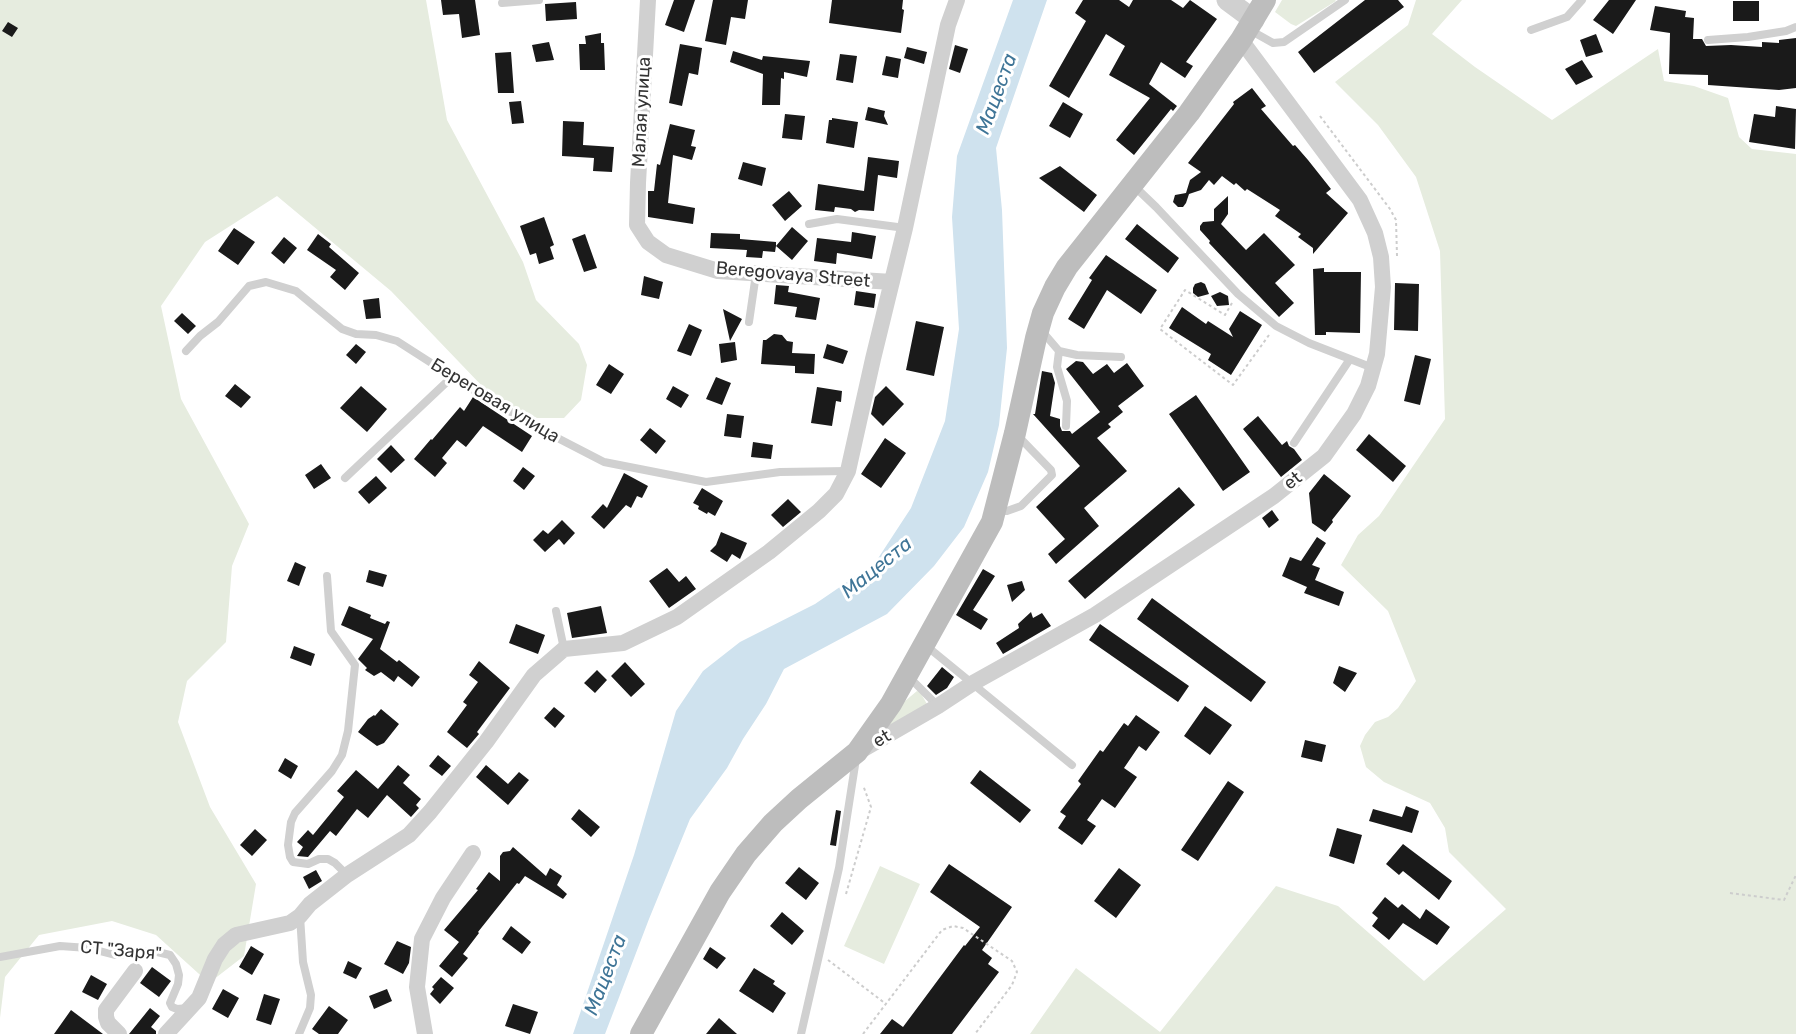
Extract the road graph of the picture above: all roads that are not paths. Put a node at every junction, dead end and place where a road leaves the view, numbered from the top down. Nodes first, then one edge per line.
1 (539, 0) edge
2 (648, 0) edge
3 (957, 0) edge
4 (1227, 0) edge
5 (1265, 0) edge
6 (1345, 0) edge
7 (1582, 0) edge
8 (502, 3) dead end
9 (1796, 27) edge
10 (1248, 29) junction
11 (1531, 30) dead end
12 (1708, 40) dead end
13 (1132, 185) junction
14 (809, 224) dead end
15 (637, 225) joint
16 (905, 228) junction
17 (756, 274) junction
18 (892, 282) junction
19 (749, 322) dead end
20 (1039, 328) junction
21 (186, 351) dead end
22 (1059, 351) junction
23 (1121, 357) dead end
24 (1350, 359) junction
25 (1373, 368) junction
26 (452, 377) junction
27 (1066, 426) dead end
28 (1015, 433) junction
29 (1294, 443) dead end
30 (848, 471) junction
31 (345, 478) dead end
32 (996, 511) junction
33 (327, 576) dead end
34 (556, 611) dead end
35 (924, 644) junction
36 (564, 649) junction
37 (906, 675) junction
38 (973, 683) junction
39 (938, 706) junction
40 (857, 752) junction
41 (1072, 765) dead end
42 (473, 853) dead end
43 (347, 875) junction
44 (300, 916) junction
45 (0, 957) edge
46 (135, 971) dead end
47 (189, 1008) junction
48 (119, 1034) edge
49 (166, 1034) edge
50 (299, 1034) edge
51 (425, 1034) edge
52 (641, 1034) edge
53 (801, 1034) edge

1 - 8 lane
2 - 15 street, Малая улица
3 - 16 street
4 - 10 street
5 - 10 main road
6 - 10 lane
7 - 11 lane
9 - 12 lane
10 - 13 main road
10 - 25 street, et
13 - 20 main road
13 - 24 lane
14 - 16 lane
15 - 17 street, Beregovaya Street
16 - 18 street
17 - 18 street, Beregovaya Street
17 - 19 lane
18 - 30 street
20 - 22 lane
20 - 28 main road
21 - 26 lane, Береговая улица
22 - 23 lane
22 - 27 lane
24 - 25 lane
24 - 29 lane
25 - 38 street, et
26 - 30 lane, Береговая улица
26 - 31 lane
28 - 32 main road
28 - 32 lane
30 - 36 street
32 - 35 main road
33 - 43 lane
34 - 36 lane
35 - 37 main road
35 - 38 lane
36 - 43 street
37 - 39 lane
37 - 40 main road
38 - 39 street, et
38 - 41 lane
39 - 40 street, et
40 - 52 main road
40 - 53 lane
42 - 51 street
43 - 44 street
44 - 47 street
44 - 50 lane
45 - 47 lane, СТ "Заря"
46 - 48 street
47 - 49 street

